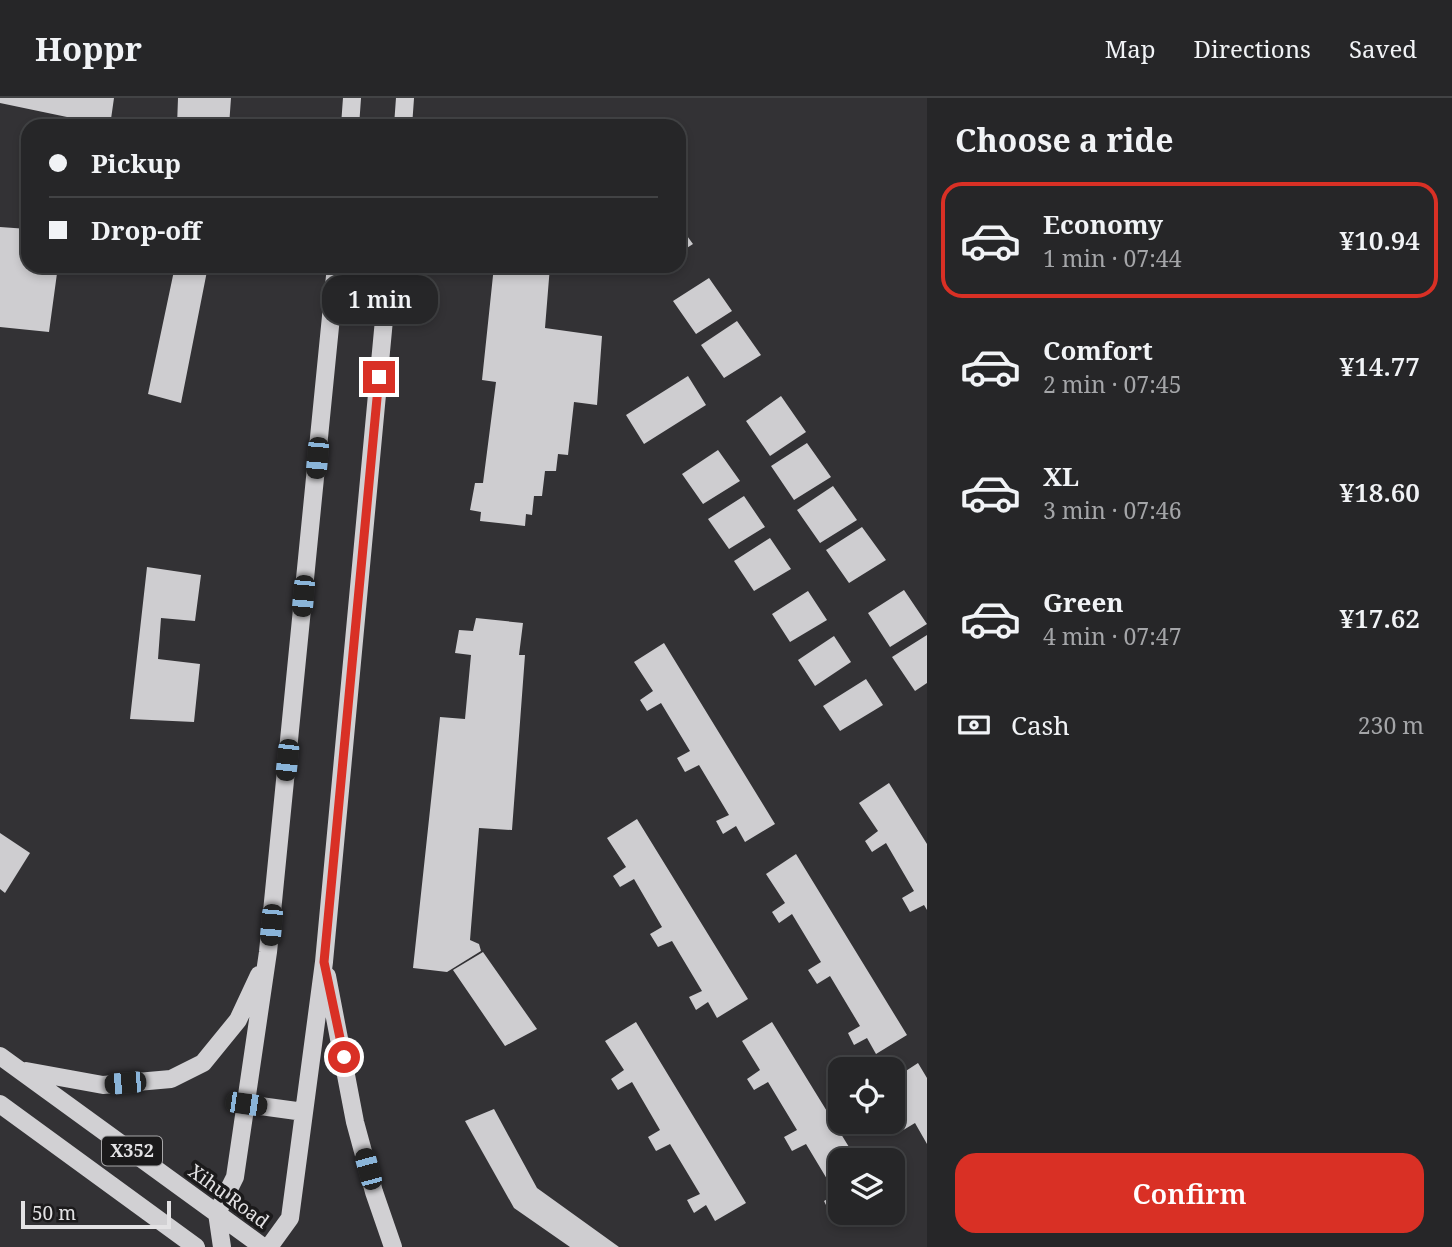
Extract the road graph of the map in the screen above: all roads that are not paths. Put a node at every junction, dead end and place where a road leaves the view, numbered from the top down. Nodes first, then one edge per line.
1 (352, 98) edge
2 (405, 98) edge
3 (350, 119) edge
4 (403, 119) edge
5 (335, 273) edge
6 (388, 273) edge
7 (268, 952) junction
8 (324, 962) junction
9 (0, 1056) edge
10 (19, 1070) junction
11 (0, 1104) edge
12 (246, 1104) junction
13 (304, 1112) junction
14 (217, 1213) junction
15 (196, 1247) edge
16 (222, 1247) edge
17 (263, 1247) edge
18 (270, 1247) edge
19 (393, 1247) edge

1 - 3 main road
2 - 4 main road
5 - 7 main road
6 - 8 main road
7 - 10 main road
7 - 12 main road
8 - 13 main road
8 - 19 main road
9 - 10 main road, Xihu Road / X352
10 - 14 main road, Xihu Road / X352
11 - 15 main road, X352
12 - 13 main road
12 - 14 main road
13 - 18 main road
14 - 16 main road
14 - 17 main road, Xihu Road / X352

